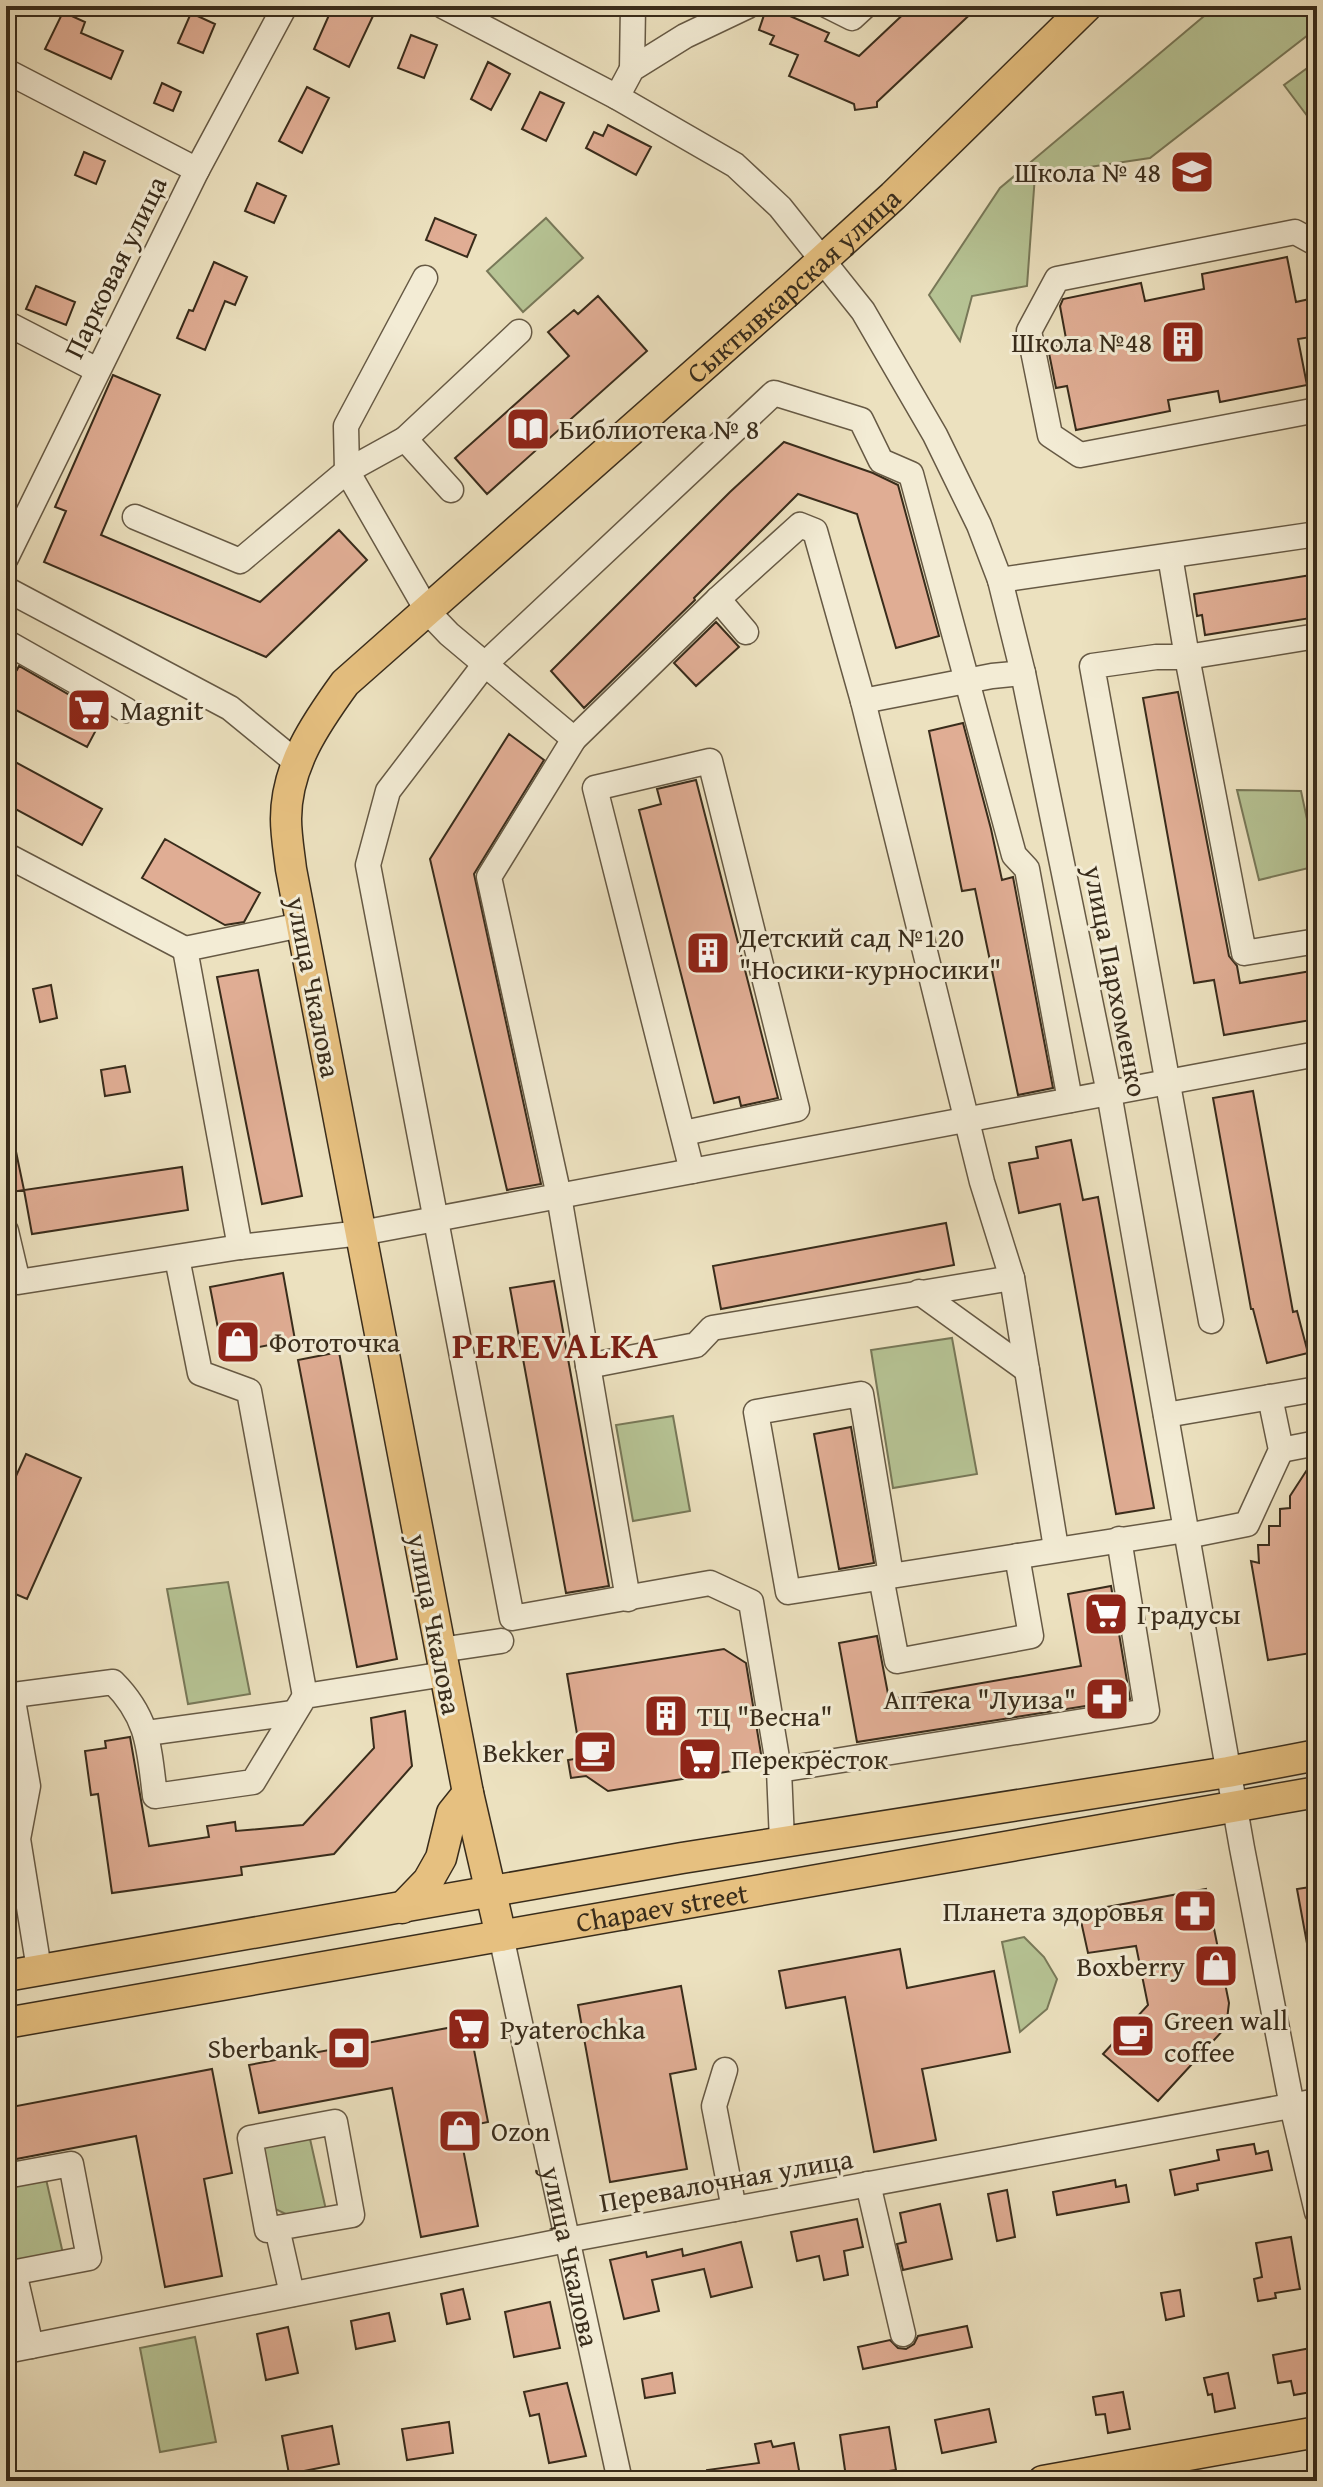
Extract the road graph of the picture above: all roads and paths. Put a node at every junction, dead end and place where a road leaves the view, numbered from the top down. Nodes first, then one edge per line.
1 (285, 6) edge
2 (443, 6) edge
3 (633, 6) edge
4 (748, 6) edge
5 (828, 6) edge
6 (865, 6) edge
7 (1074, 10) edge
8 (632, 69) junction
9 (6, 71) edge
10 (617, 97) junction
11 (197, 170) junction
12 (1317, 244) edge
13 (821, 259) junction
14 (425, 278) dead end
15 (6, 323) edge
16 (519, 332) dead end
17 (97, 370) junction
18 (1317, 410) edge
19 (405, 439) junction
20 (347, 471) junction
21 (451, 490) dead end
22 (135, 517) dead end
23 (1317, 534) edge
24 (1170, 556) junction
25 (6, 558) edge
26 (1000, 580) junction
27 (6, 589) edge
28 (718, 599) junction
29 (428, 612) junction
30 (746, 632) dead end
31 (1317, 636) edge
32 (6, 642) edge
33 (1187, 657) junction
34 (485, 664) junction
35 (1023, 673) junction
36 (967, 681) junction
37 (863, 701) junction
38 (126, 710) dead end
39 (574, 739) junction
40 (296, 762) junction
41 (6, 855) edge
42 (301, 925) junction
43 (1317, 941) edge
44 (185, 949) junction
45 (1317, 1054) edge
46 (1169, 1082) junction
47 (1109, 1093) junction
48 (1070, 1100) junction
49 (967, 1120) junction
50 (684, 1133) junction
51 (692, 1171) junction
52 (559, 1196) junction
53 (436, 1219) junction
54 (6, 1231) edge
55 (361, 1233) junction
56 (240, 1247) junction
57 (177, 1258) junction
58 (1012, 1278) junction
59 (919, 1292) junction
60 (1211, 1321) dead end
61 (588, 1366) junction
62 (1027, 1370) junction
63 (1317, 1389) edge
64 (1270, 1397) junction
65 (1166, 1415) junction
66 (1317, 1443) edge
67 (1281, 1450) junction
68 (1186, 1533) junction
69 (1119, 1539) junction
70 (1056, 1548) junction
71 (1017, 1556) junction
72 (886, 1576) junction
73 (628, 1599) junction
74 (501, 1641) dead end
75 (443, 1662) junction
76 (9, 1696) edge
77 (299, 1704) junction
78 (147, 1733) junction
79 (1317, 1755) edge
80 (779, 1770) junction
81 (1228, 1772) junction
82 (17, 1788) edge
83 (1317, 1792) edge
84 (468, 1793) junction
85 (1235, 1807) junction
86 (12, 1840) edge
87 (782, 1841) junction
88 (490, 1892) junction
89 (402, 1908) junction
90 (501, 1936) junction
91 (39, 1969) junction
92 (6, 1976) edge
93 (6, 2023) edge
94 (725, 2070) dead end
95 (1317, 2101) edge
96 (1292, 2106) junction
97 (6, 2176) edge
98 (868, 2184) junction
99 (734, 2209) junction
100 (1317, 2212) edge
101 (277, 2228) junction
102 (567, 2240) junction
103 (10, 2273) edge
104 (292, 2294) junction
105 (903, 2334) dead end
106 (31, 2346) junction
107 (6, 2351) edge
108 (1317, 2432) edge
109 (620, 2481) edge
110 (1043, 2481) edge

1 - 11 street, Парковая улица
2 - 10 street, улица Пархоменко
3 - 8 street
4 - 8 street
5 - 6 street
7 - 13 main road, Сыктывкарская улица
8 - 10 street
9 - 11 street
10 - 13 street, улица Пархоменко
11 - 17 street, Парковая улица
12 - 18 street
13 - 26 street, улица Пархоменко
13 - 29 main road, Сыктывкарская улица
14 - 20 street
15 - 17 street
16 - 19 street
17 - 25 street, Парковая улица
19 - 20 street
19 - 21 street
20 - 22 street
20 - 29 street
23 - 24 street
24 - 26 street
24 - 33 street
26 - 35 street, улица Пархоменко
27 - 40 street
28 - 30 street
28 - 37 street
28 - 39 street
29 - 34 street
29 - 40 main road, Сыктывкарская улица
31 - 33 street
32 - 38 street
33 - 43 street
33 - 46 street
34 - 36 street
34 - 39 street
34 - 53 street
35 - 36 street
35 - 47 street, улица Пархоменко
36 - 37 street
36 - 48 street
37 - 49 street
39 - 52 street
40 - 42 main road, улица Чкалова
41 - 44 street
42 - 44 street
42 - 55 main road, улица Чкалова
44 - 56 street
45 - 46 street
46 - 47 street
46 - 60 street
47 - 48 street
47 - 65 street, улица Пархоменко
48 - 49 street
49 - 51 street
49 - 58 street
50 - 50 street
50 - 51 street
51 - 52 street
52 - 53 street
52 - 61 street
53 - 55 street
53 - 73 street
54 - 57 street
55 - 56 street
55 - 75 main road, улица Чкалова
56 - 57 street
57 - 77 street
58 - 59 street
58 - 62 street
59 - 61 street
59 - 62 street
61 - 73 street
62 - 70 street
63 - 64 street
64 - 65 street
64 - 67 street
65 - 68 street, улица Пархоменко
66 - 67 street
67 - 68 street
68 - 69 street
68 - 81 street, улица Пархоменко
69 - 70 street
69 - 80 street
70 - 71 street
71 - 72 street
71 - 72 street
72 - 72 street
73 - 80 street
74 - 75 street
75 - 77 street
75 - 84 main road, улица Чкалова
76 - 78 street
76 - 82 street
77 - 78 street
77 - 78 street
79 - 81 main road, Chapaev street
80 - 87 street
81 - 85 street, улица Пархоменко
81 - 87 main road, Chapaev street
82 - 86 street
83 - 85 main road, Chapaev street
84 - 88 main road, улица Чкалова
84 - 89 main road
85 - 90 main road, Chapaev street
85 - 96 street, улица Пархоменко
86 - 91 street
87 - 88 main road, Chapaev street
88 - 89 main road, Chapaev street
88 - 90 main road, улица Чкалова
89 - 91 main road, Chapaev street
90 - 93 main road, Chapaev street
90 - 102 street, улица Чкалова
91 - 92 main road, Chapaev street
94 - 99 street
95 - 96 street, Перевалочная улица
96 - 98 street, Перевалочная улица
96 - 100 street, улица Пархоменко
97 - 103 street
98 - 99 street, Перевалочная улица
98 - 105 street
99 - 102 street, Перевалочная улица
101 - 101 street
101 - 104 street
102 - 104 street, Перевалочная улица
102 - 109 street, улица Чкалова
103 - 106 street
104 - 106 street, Перевалочная улица
106 - 107 street, Перевалочная улица
108 - 110 main road

